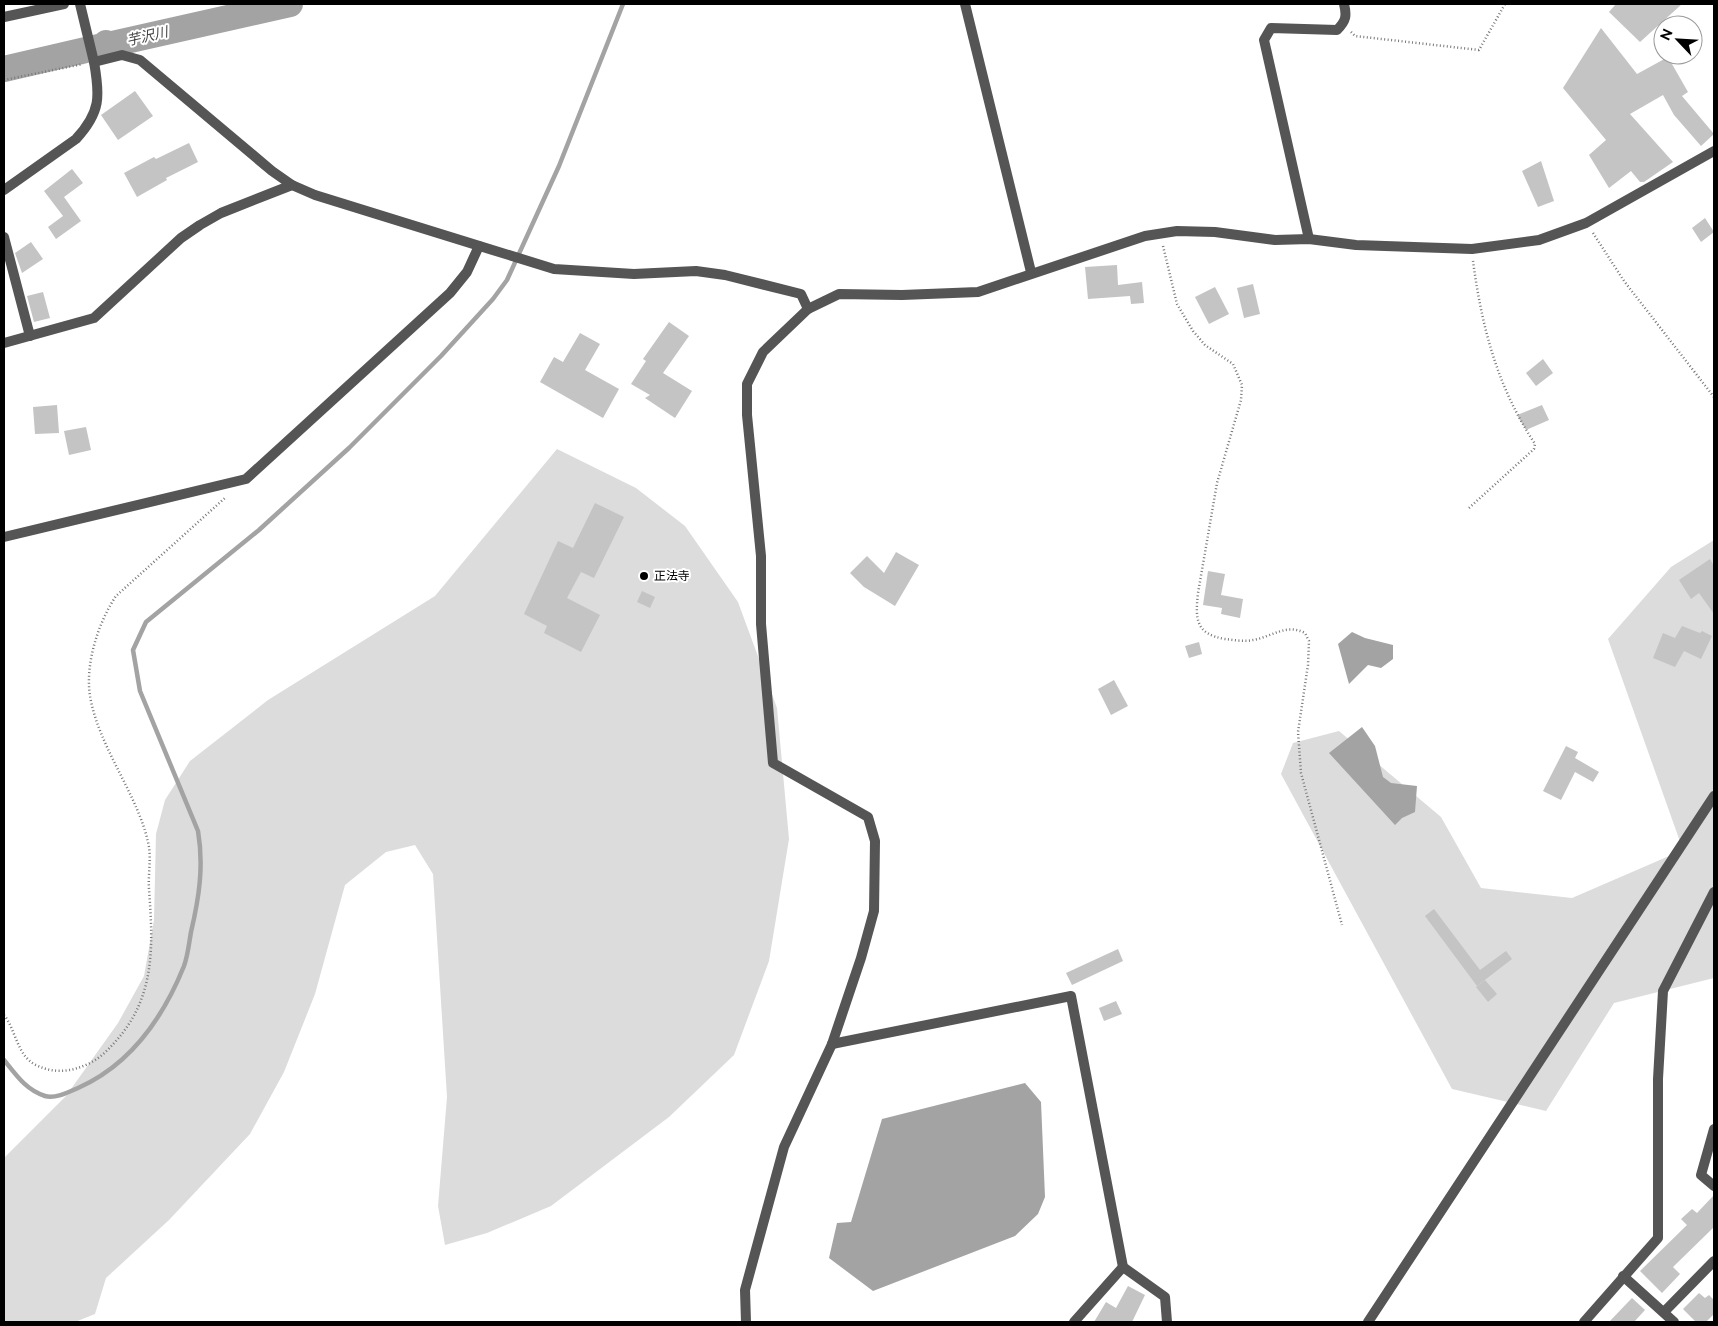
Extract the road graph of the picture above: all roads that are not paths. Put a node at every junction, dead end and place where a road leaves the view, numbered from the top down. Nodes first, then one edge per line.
1 (64, 4) edge
2 (966, 4) edge
3 (1344, 4) edge
4 (81, 6) edge
5 (4, 17) edge
6 (94, 60) junction
7 (1714, 151) edge
8 (292, 185) junction
9 (4, 190) edge
10 (4, 237) edge
11 (1309, 239) junction
12 (481, 247) junction
13 (1031, 272) junction
14 (808, 309) junction
15 (30, 336) junction
16 (4, 343) edge
17 (4, 537) edge
18 (1714, 796) edge
19 (1714, 892) edge
20 (832, 1044) junction
21 (1714, 1129) edge
22 (1714, 1186) edge
23 (1714, 1261) edge
24 (1123, 1267) junction
25 (1622, 1276) junction
26 (1664, 1312) junction
27 (746, 1322) edge
28 (1074, 1322) edge
29 (1167, 1322) edge
30 (1368, 1322) edge
31 (1584, 1322) edge
32 (1674, 1322) edge

1 - 5 street
2 - 13 street
3 - 11 street
4 - 6 street
6 - 8 street
6 - 9 street
7 - 11 street
8 - 12 street
8 - 15 street
10 - 15 street
11 - 13 street
12 - 14 street
12 - 17 street
13 - 14 street
14 - 20 street
15 - 16 street
18 - 30 street
19 - 25 street
20 - 24 street
20 - 27 street
21 - 22 street
23 - 26 street
24 - 28 street
24 - 29 street
25 - 26 street
25 - 31 street
26 - 32 street

